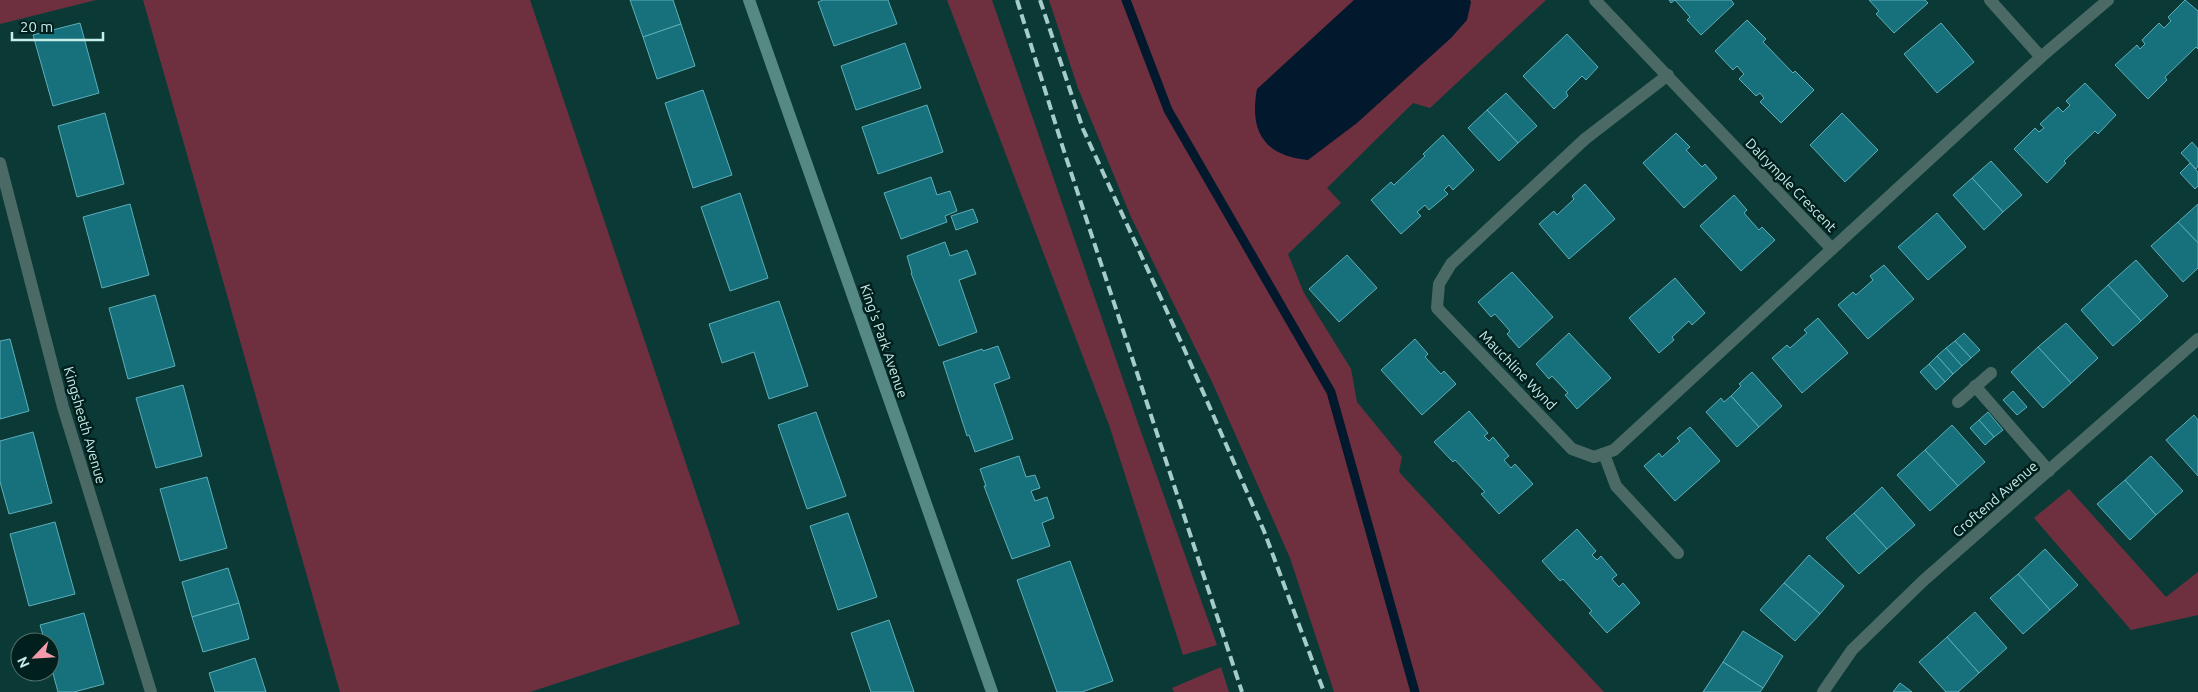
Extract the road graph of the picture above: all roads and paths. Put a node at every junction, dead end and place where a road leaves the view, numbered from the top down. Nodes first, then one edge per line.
1 (749, 0) edge
2 (1595, 0) edge
3 (1990, 0) edge
4 (2108, 0) edge
5 (2041, 57) junction
6 (1668, 76) junction
7 (0, 163) edge
8 (1832, 249) junction
9 (2198, 339) edge
10 (1991, 373) dead end
11 (1976, 386) junction
12 (1958, 402) dead end
13 (1604, 454) junction
14 (2049, 471) junction
15 (1678, 553) dead end
16 (151, 692) edge
17 (992, 692) edge
18 (1823, 692) edge

1 - 17 main road, King's Park Avenue
2 - 6 street, Dalrymple Crescent
3 - 5 street
4 - 5 street, Dalrymple Crescent
5 - 8 street, Dalrymple Crescent
6 - 8 street, Dalrymple Crescent
6 - 13 street, Mauchline Wynd
7 - 16 street, Kingsheath Avenue
8 - 13 street
9 - 14 street, Croftend Avenue
10 - 11 street
11 - 12 street
11 - 14 street
13 - 15 street
14 - 18 street, Croftend Avenue

